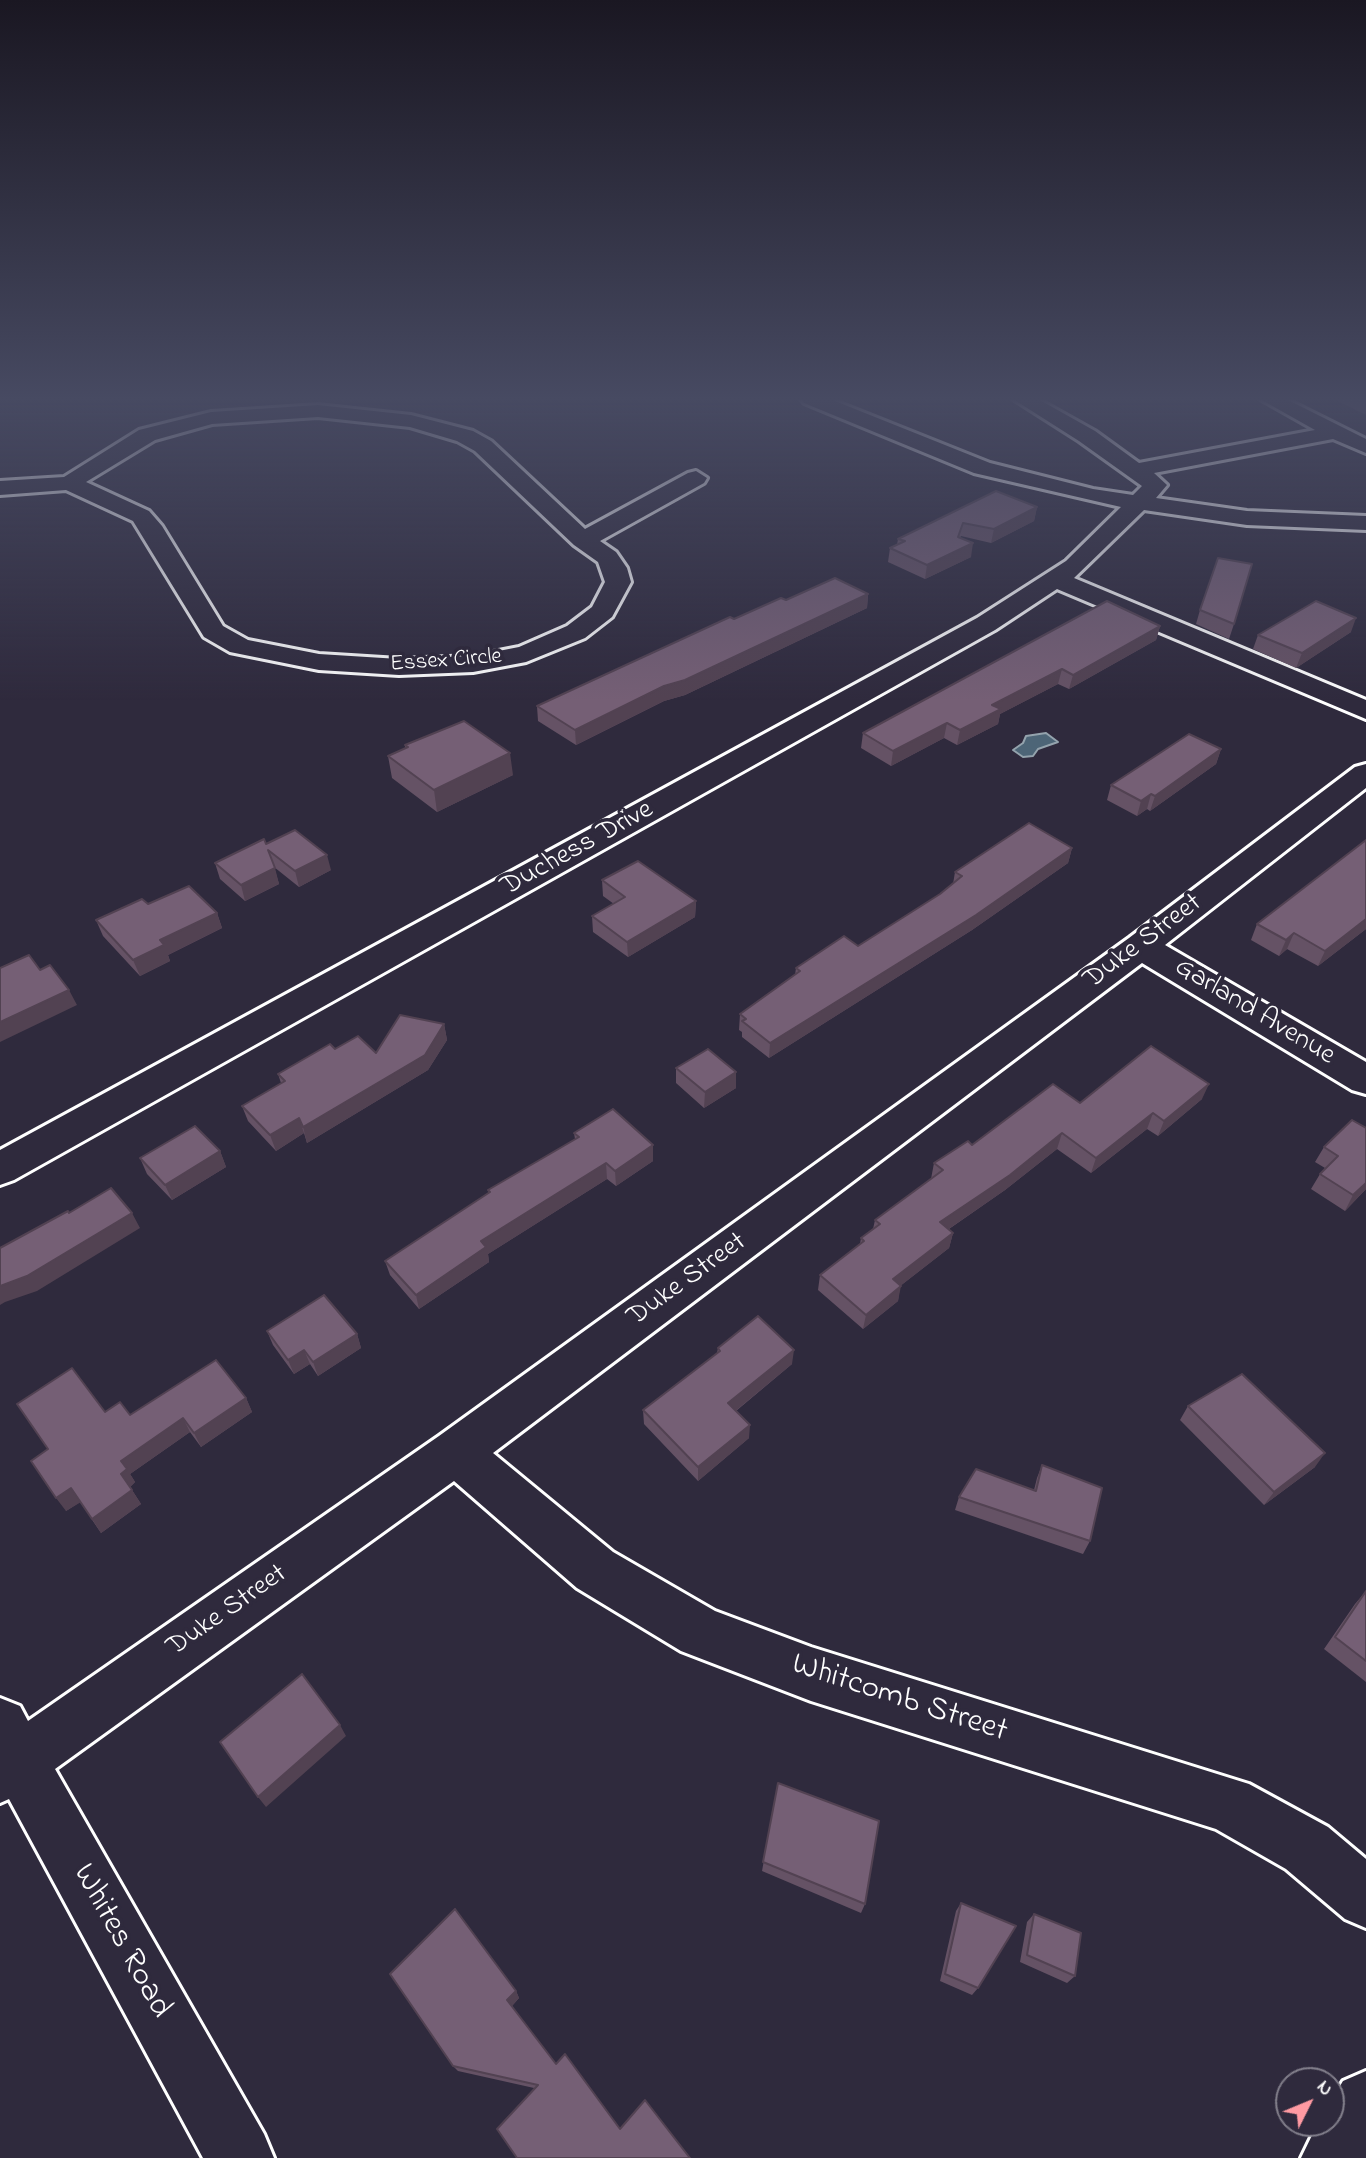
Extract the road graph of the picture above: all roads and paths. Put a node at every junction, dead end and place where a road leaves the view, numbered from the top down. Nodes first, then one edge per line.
1 (105, 500) edge
2 (542, 500) edge
3 (656, 500) edge
4 (1116, 500) edge
5 (1141, 500) edge
6 (1136, 504) junction
7 (1366, 523) edge
8 (583, 540) junction
9 (1055, 579) junction
10 (1366, 710) edge
11 (1366, 773) edge
12 (1141, 946) junction
13 (1366, 1080) edge
14 (0, 1169) edge
15 (456, 1452) junction
16 (6, 1753) edge
17 (1366, 1898) edge
18 (1366, 2104) edge
19 (240, 2158) edge
20 (1335, 2158) edge

1 - 8 street, Essex Circle
2 - 8 street, Essex Circle
3 - 8 street
4 - 6 street
5 - 6 street, Duchess Drive
6 - 7 street
6 - 9 street, Duchess Drive
9 - 10 street
9 - 14 street, Duchess Drive
11 - 12 street, Duke Street
12 - 13 street, Garland Avenue
12 - 15 street, Duke Street
15 - 16 street, Duke Street
15 - 17 street, Whitcomb Street
16 - 19 street, Whites Road
18 - 20 street

